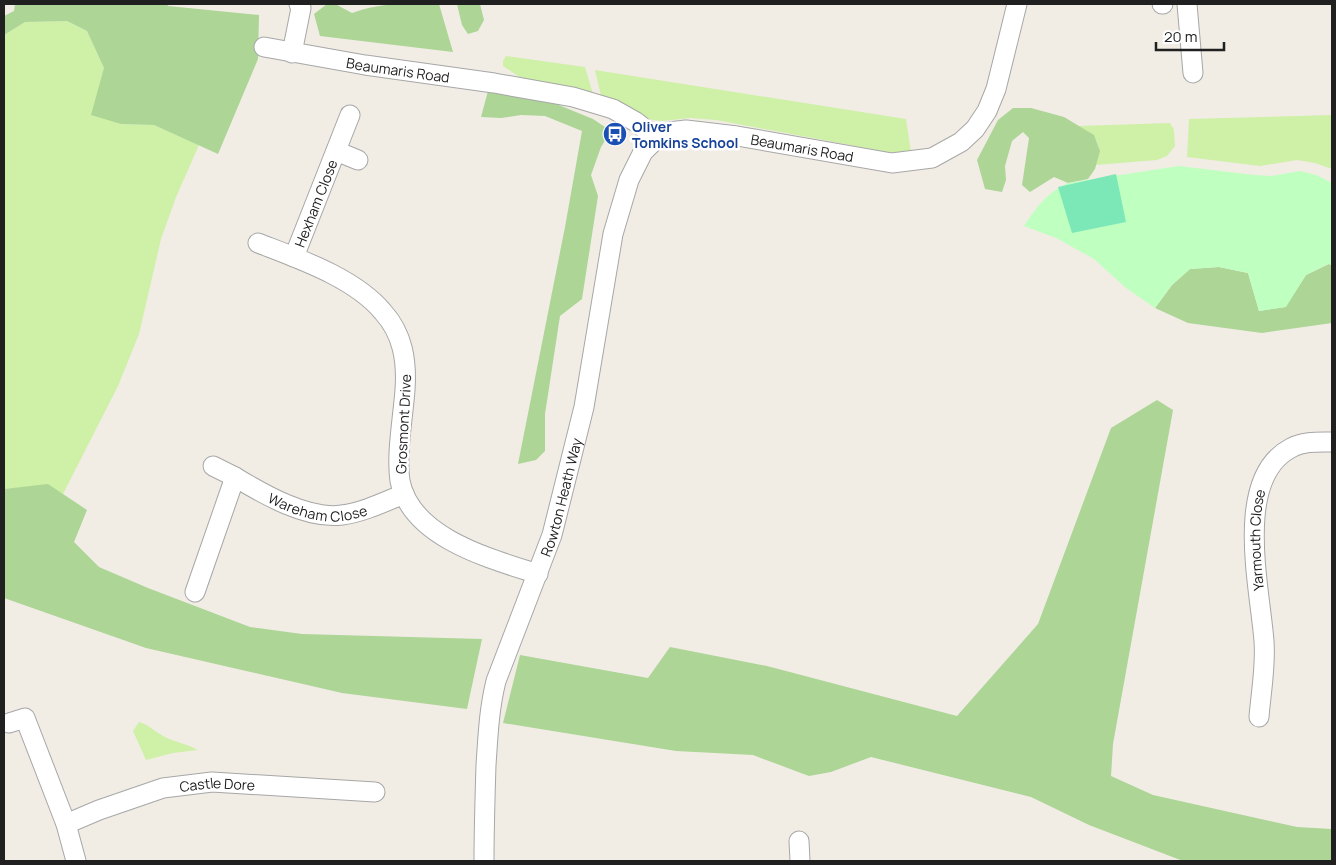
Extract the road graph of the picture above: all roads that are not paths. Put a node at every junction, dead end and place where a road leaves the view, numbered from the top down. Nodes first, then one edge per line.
1 (299, 4) edge
2 (1017, 4) edge
3 (1187, 4) edge
4 (264, 47) dead end
5 (292, 53) junction
6 (1193, 73) dead end
7 (350, 115) dead end
8 (657, 138) junction
9 (336, 151) junction
10 (358, 160) dead end
11 (258, 243) dead end
12 (294, 257) junction
13 (1332, 442) edge
14 (213, 466) dead end
15 (235, 477) junction
16 (404, 494) junction
17 (538, 574) junction
18 (195, 592) dead end
19 (1259, 717) dead end
20 (9, 723) dead end
21 (375, 792) dead end
22 (66, 824) junction
23 (799, 841) dead end
24 (76, 861) edge
25 (484, 861) edge
26 (800, 861) edge

1 - 5 street
2 - 8 street, Beaumaris Road
3 - 6 street
4 - 5 street, Beaumaris Road
5 - 8 street, Beaumaris Road
7 - 9 street, Hexham Close
8 - 17 street, Rowton Heath Way
9 - 10 street, Hexham Close
9 - 12 street, Hexham Close
11 - 12 street, Grosmont Drive
12 - 16 street, Grosmont Drive
13 - 19 street, Yarmouth Close
14 - 15 street, Wareham Close
15 - 16 street, Wareham Close
15 - 18 street
16 - 17 street, Grosmont Drive
17 - 25 street, Rowton Heath Way
20 - 22 street
21 - 22 street, Castle Dore
22 - 24 street
23 - 26 street

